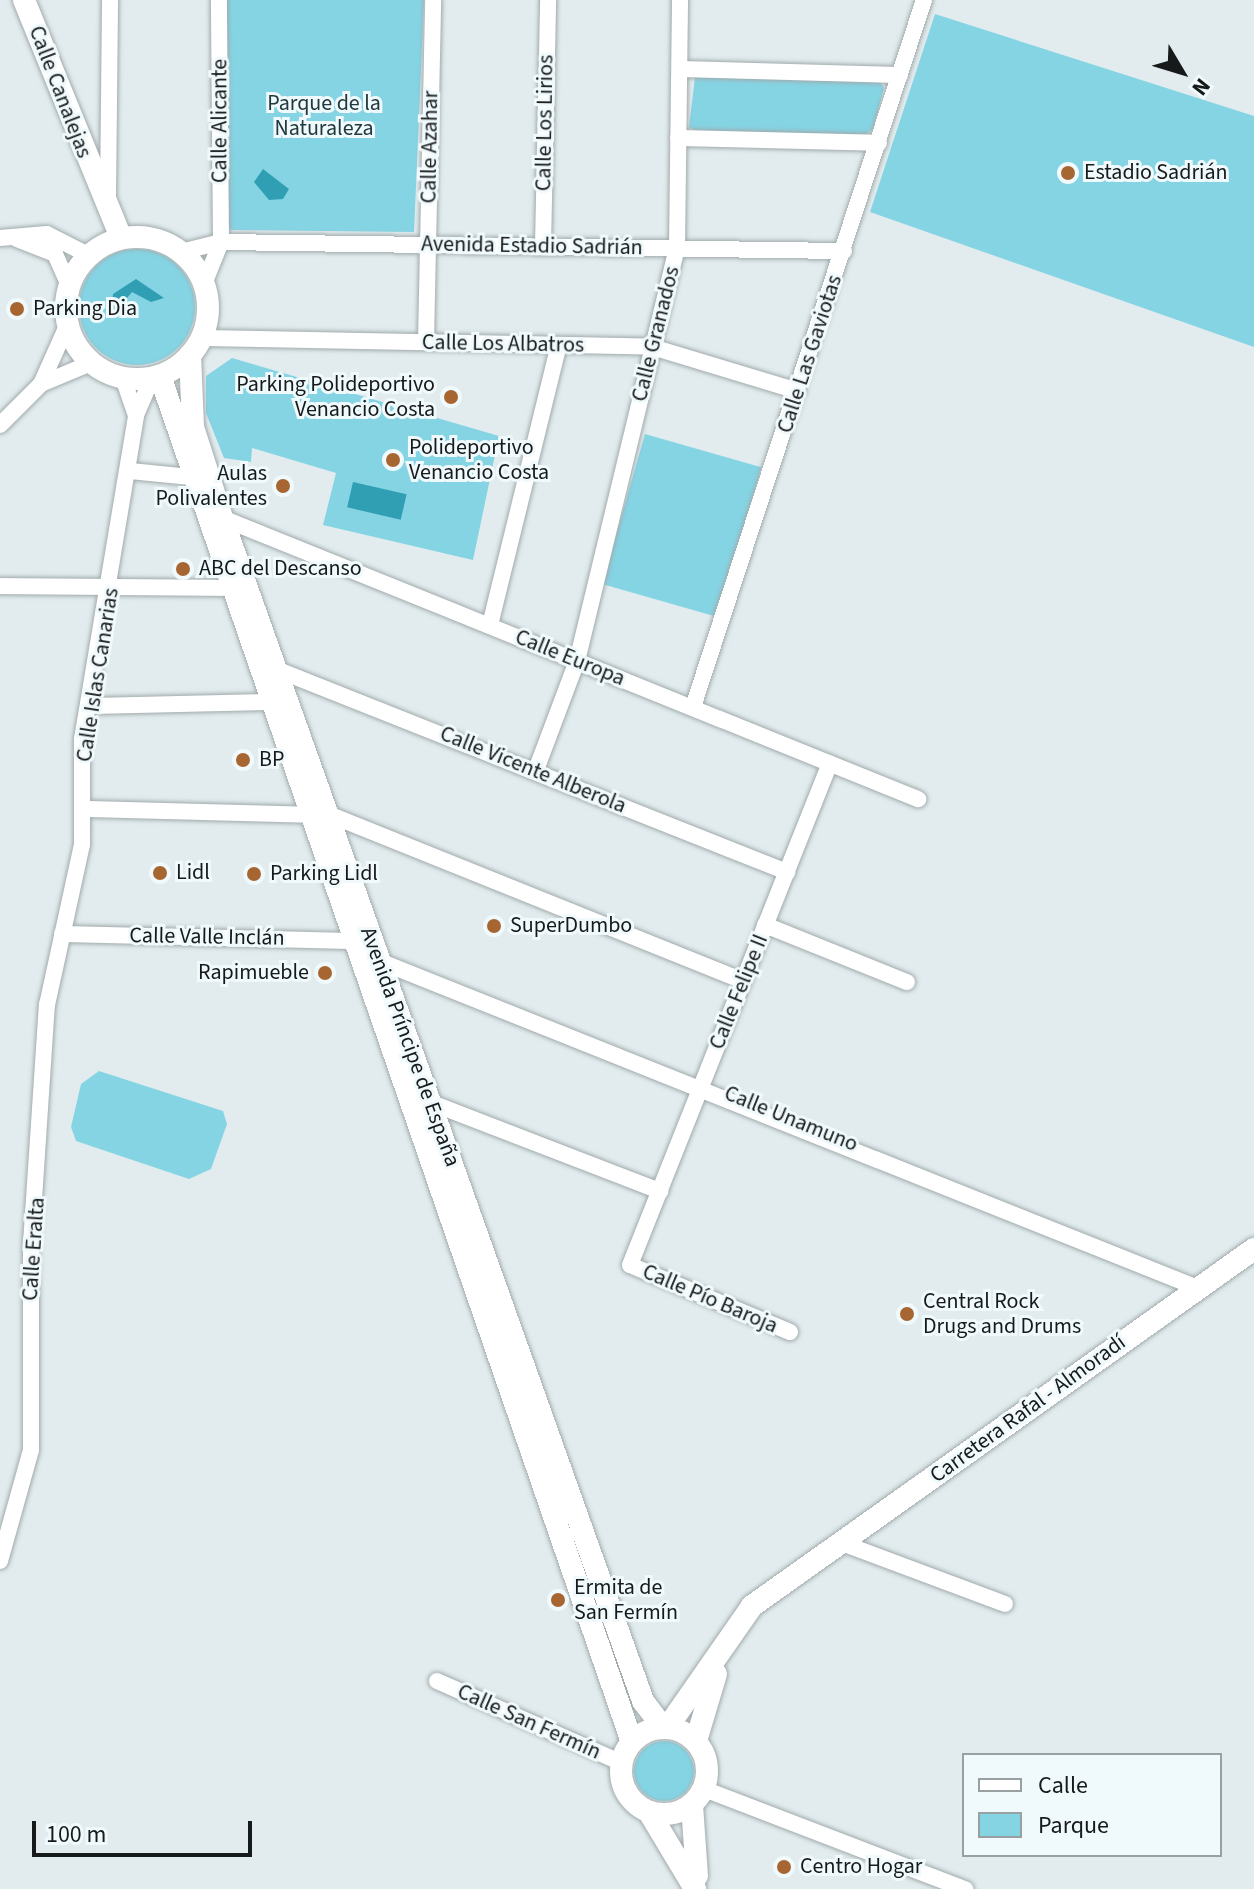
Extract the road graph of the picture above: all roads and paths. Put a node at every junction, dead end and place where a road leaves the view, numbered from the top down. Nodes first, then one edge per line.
1 (24, 0) edge
2 (110, 0) edge
3 (219, 0) edge
4 (433, 0) edge
5 (548, 0) edge
6 (680, 0) edge
7 (924, 0) edge
8 (680, 69) junction
9 (900, 75) junction
10 (678, 138) junction
11 (879, 143) junction
12 (95, 185) junction
13 (108, 210) junction
14 (6, 238) edge
15 (221, 242) junction
16 (428, 245) junction
17 (104, 246) junction
18 (543, 246) junction
19 (677, 248) junction
20 (844, 251) junction
21 (181, 252) junction
22 (204, 284) junction
23 (69, 286) junction
24 (67, 326) junction
25 (426, 342) junction
26 (559, 345) junction
27 (196, 347) junction
28 (652, 347) junction
29 (91, 363) junction
30 (156, 377) junction
31 (123, 378) junction
32 (41, 384) junction
33 (798, 391) junction
34 (136, 415) junction
35 (0, 425) edge
36 (131, 471) junction
37 (190, 477) junction
38 (222, 518) junction
39 (0, 586) edge
40 (230, 588) junction
41 (112, 590) junction
42 (490, 625) junction
43 (577, 661) junction
44 (278, 670) junction
45 (270, 702) junction
46 (89, 706) junction
47 (693, 707) junction
48 (830, 763) junction
49 (536, 770) junction
50 (918, 799) dead end
51 (87, 809) junction
52 (319, 814) junction
53 (787, 872) junction
54 (765, 925) junction
55 (62, 934) junction
56 (353, 941) junction
57 (379, 961) junction
58 (743, 981) junction
59 (907, 982) dead end
60 (702, 1084) junction
61 (429, 1102) junction
62 (660, 1191) junction
63 (1254, 1249) edge
64 (630, 1265) joint
65 (1198, 1288) junction
66 (790, 1332) dead end
67 (842, 1543) junction
68 (0, 1561) edge
69 (804, 1571) junction
70 (1005, 1604) dead end
71 (437, 1681) dead end
72 (665, 1728) junction
73 (696, 1741) junction
74 (632, 1742) junction
75 (622, 1763) junction
76 (698, 1797) junction
77 (649, 1812) junction
78 (697, 1889) edge
79 (965, 1889) edge

1 - 12 main road, Calle Canalejas
2 - 13 street
3 - 15 street, Calle Alicante
4 - 16 street, Calle Azahar
5 - 18 street, Calle Los Lirios
6 - 8 street, Calle Granados
7 - 9 street, Calle Las Gaviotas
8 - 9 street
8 - 10 street, Calle Granados
9 - 11 street, Calle Las Gaviotas
10 - 11 street
10 - 19 street, Calle Granados
11 - 20 street, Calle Las Gaviotas
12 - 13 main road, Calle Canalejas
12 - 17 main road, Calle Canalejas
13 - 17 main road, Calle Canalejas
14 - 17 street
14 - 23 street
15 - 16 street, Avenida Estadio Sadrián
15 - 21 street, Avenida Estadio Sadrián
15 - 22 street
16 - 18 street, Avenida Estadio Sadrián
16 - 25 street, Calle Azahar
17 - 21 main road
17 - 23 main road
18 - 19 street, Avenida Estadio Sadrián
19 - 20 street, Avenida Estadio Sadrián
19 - 28 street, Calle Granados
20 - 33 street, Calle Las Gaviotas
21 - 22 main road
22 - 27 main road
23 - 24 main road
24 - 29 main road
24 - 32 street
25 - 26 street, Calle Los Albatros
25 - 27 street, Calle Los Albatros
26 - 28 street, Calle Los Albatros
26 - 42 street
27 - 30 main road
27 - 38 main road, Avenida Príncipe de España
28 - 33 street, Calle Los Albatros
28 - 43 street, Calle Granados
29 - 31 main road
29 - 32 street
30 - 31 main road
30 - 34 street, Calle Islas Canarias
30 - 37 main road, Avenida Príncipe de España
31 - 34 street, Calle Islas Canarias
32 - 35 street
33 - 47 street, Calle Las Gaviotas
34 - 36 street, Calle Islas Canarias
36 - 37 street
36 - 41 street, Calle Islas Canarias
37 - 40 main road, Avenida Príncipe de España
38 - 42 street, Calle Europa
38 - 44 main road, Avenida Príncipe de España
39 - 41 street
40 - 41 street
40 - 45 main road, Avenida Príncipe de España
41 - 46 street, Calle Islas Canarias
42 - 43 street, Calle Europa
43 - 47 street, Calle Europa
43 - 49 street, Calle Granados
44 - 49 street, Calle Vicente Alberola
44 - 52 main road, Avenida Príncipe de España
45 - 46 street
45 - 52 main road, Avenida Príncipe de España
46 - 51 street, Calle Islas Canarias
47 - 48 street, Calle Europa
48 - 50 street, Calle Europa
48 - 53 street, Calle Felipe II
49 - 53 street, Calle Vicente Alberola
51 - 52 street
51 - 55 street, Calle Islas Canarias
52 - 56 main road, Avenida Príncipe de España
52 - 57 main road, Avenida Príncipe de España
52 - 58 street
53 - 54 street, Calle Felipe II
54 - 58 street, Calle Felipe II
54 - 59 street
55 - 56 street, Calle Valle Inclán
55 - 68 street, Calle Eralta
56 - 74 main road, Avenida Príncipe de España
57 - 60 street, Calle Unamuno
57 - 61 main road, Avenida Príncipe de España
58 - 60 street, Calle Felipe II
60 - 62 street, Calle Felipe II
60 - 65 street, Calle Unamuno
61 - 62 street
61 - 72 main road, Avenida Príncipe de España
62 - 64 street, Calle Felipe II
63 - 65 main road, Carretera Rafal - Almoradí
64 - 66 street, Calle Pío Baroja
65 - 67 main road, Carretera Rafal - Almoradí
67 - 69 main road, Carretera Rafal - Almoradí
67 - 70 street
69 - 72 main road, Carretera Rafal - Almoradí
69 - 73 main road, Carretera Rafal - Almoradí
71 - 75 street, Calle San Fermín
72 - 73 main road
72 - 74 main road
73 - 76 main road
74 - 75 main road
75 - 77 main road
76 - 77 main road
76 - 78 main road
76 - 79 street
77 - 78 main road

